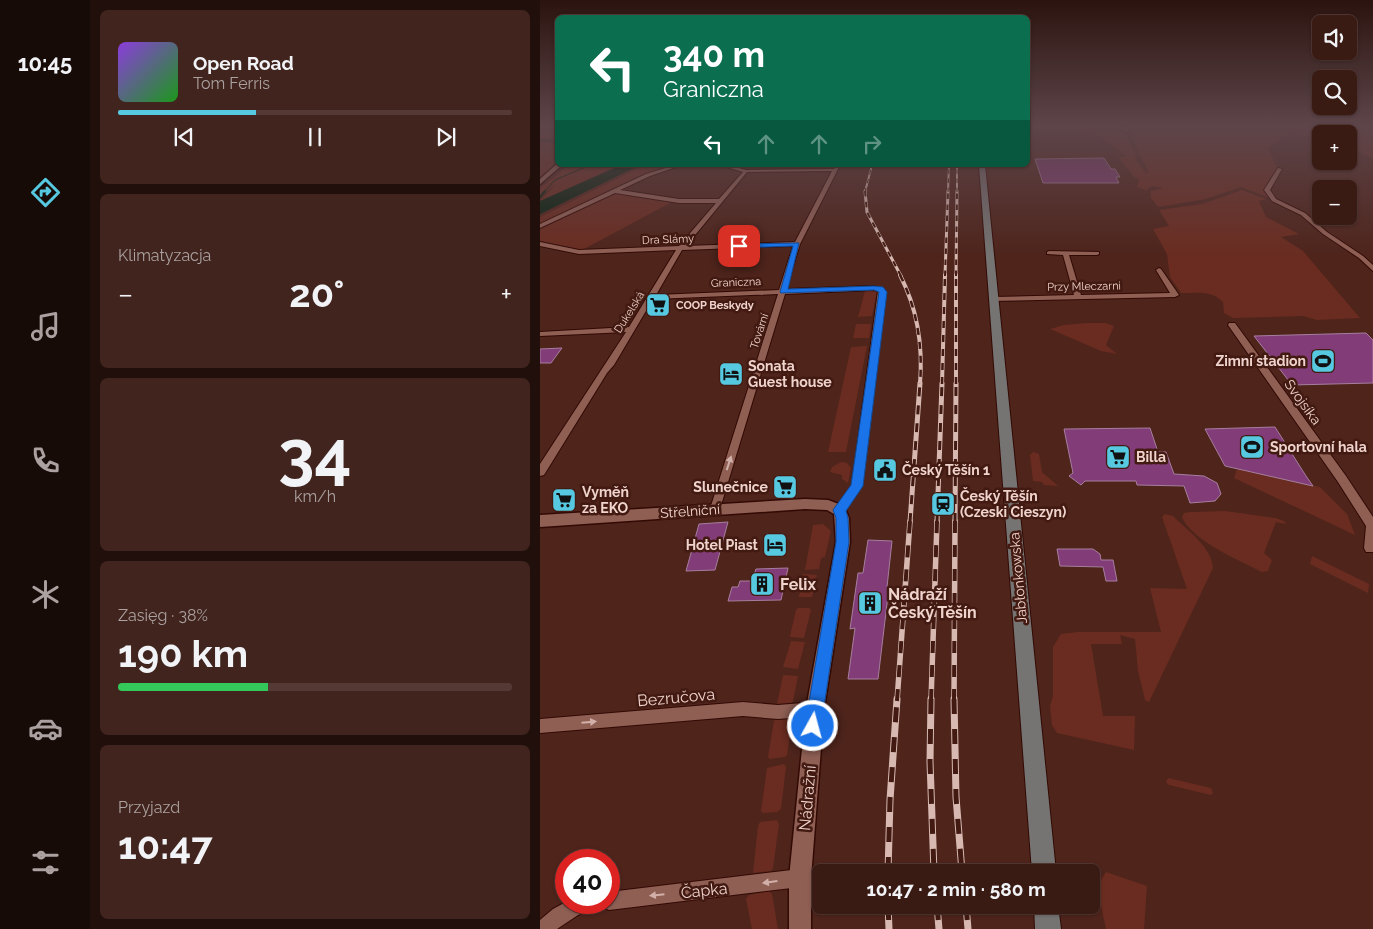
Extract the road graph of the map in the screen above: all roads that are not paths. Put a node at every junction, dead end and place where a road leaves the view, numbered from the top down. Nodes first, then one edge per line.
1 (554, 169) edge
2 (666, 169) edge
3 (740, 169) edge
4 (796, 169) edge
5 (836, 169) edge
6 (982, 169) edge
7 (1280, 169) dead end
8 (746, 171) junction
9 (540, 182) edge
10 (614, 191) junction
11 (720, 201) junction
12 (540, 226) edge
13 (540, 244) edge
14 (797, 244) junction
15 (680, 248) junction
16 (1049, 253) dead end
17 (1097, 253) dead end
18 (1066, 254) junction
19 (1373, 269) edge
20 (1159, 270) dead end
21 (784, 292) junction
22 (652, 297) junction
23 (1078, 297) junction
24 (993, 299) junction
25 (1232, 325) dead end
26 (632, 329) junction
27 (540, 334) edge
28 (540, 472) edge
29 (715, 509) junction
30 (839, 510) junction
31 (540, 521) edge
32 (1370, 548) dead end
33 (815, 709) junction
34 (540, 726) edge
35 (1043, 864) edge
36 (800, 878) junction
37 (620, 900) edge
38 (563, 914) edge
39 (1047, 914) edge
40 (544, 929) edge
41 (800, 929) edge
42 (1048, 929) edge

1 - 9 street
2 - 10 street
3 - 8 street
4 - 8 street
5 - 14 street, Tovární
6 - 24 main road, Jabłonkowska
7 - 19 street
8 - 11 street, Dukelská
10 - 11 street
10 - 12 street
11 - 15 street, Dukelská
13 - 15 street, Dra Slámy
14 - 15 street, Dra Slámy
14 - 21 street, Tovární
15 - 22 street, Dukelská
16 - 18 street
17 - 18 street
18 - 23 street
20 - 23 street, Przy Mleczarni
21 - 22 street, Graniczna
29 -> 21 street, Tovární
21 - 30 street, Graniczna
22 - 26 street, Dukelská
23 - 24 street, Przy Mleczarni
24 - 35 main road, Jabłonkowska
25 - 32 street, Svojsíka
26 - 27 street
26 - 28 street, Dukelská
29 - 30 street, Střelniční
29 - 31 street, Střelniční
30 - 33 street, Nádražní
34 -> 33 street, Bezručova
33 - 36 street, Nádražní
36 -> 37 street, Čapka
36 - 41 street, Nádražní
38 - 40 street
39 - 42 main road

